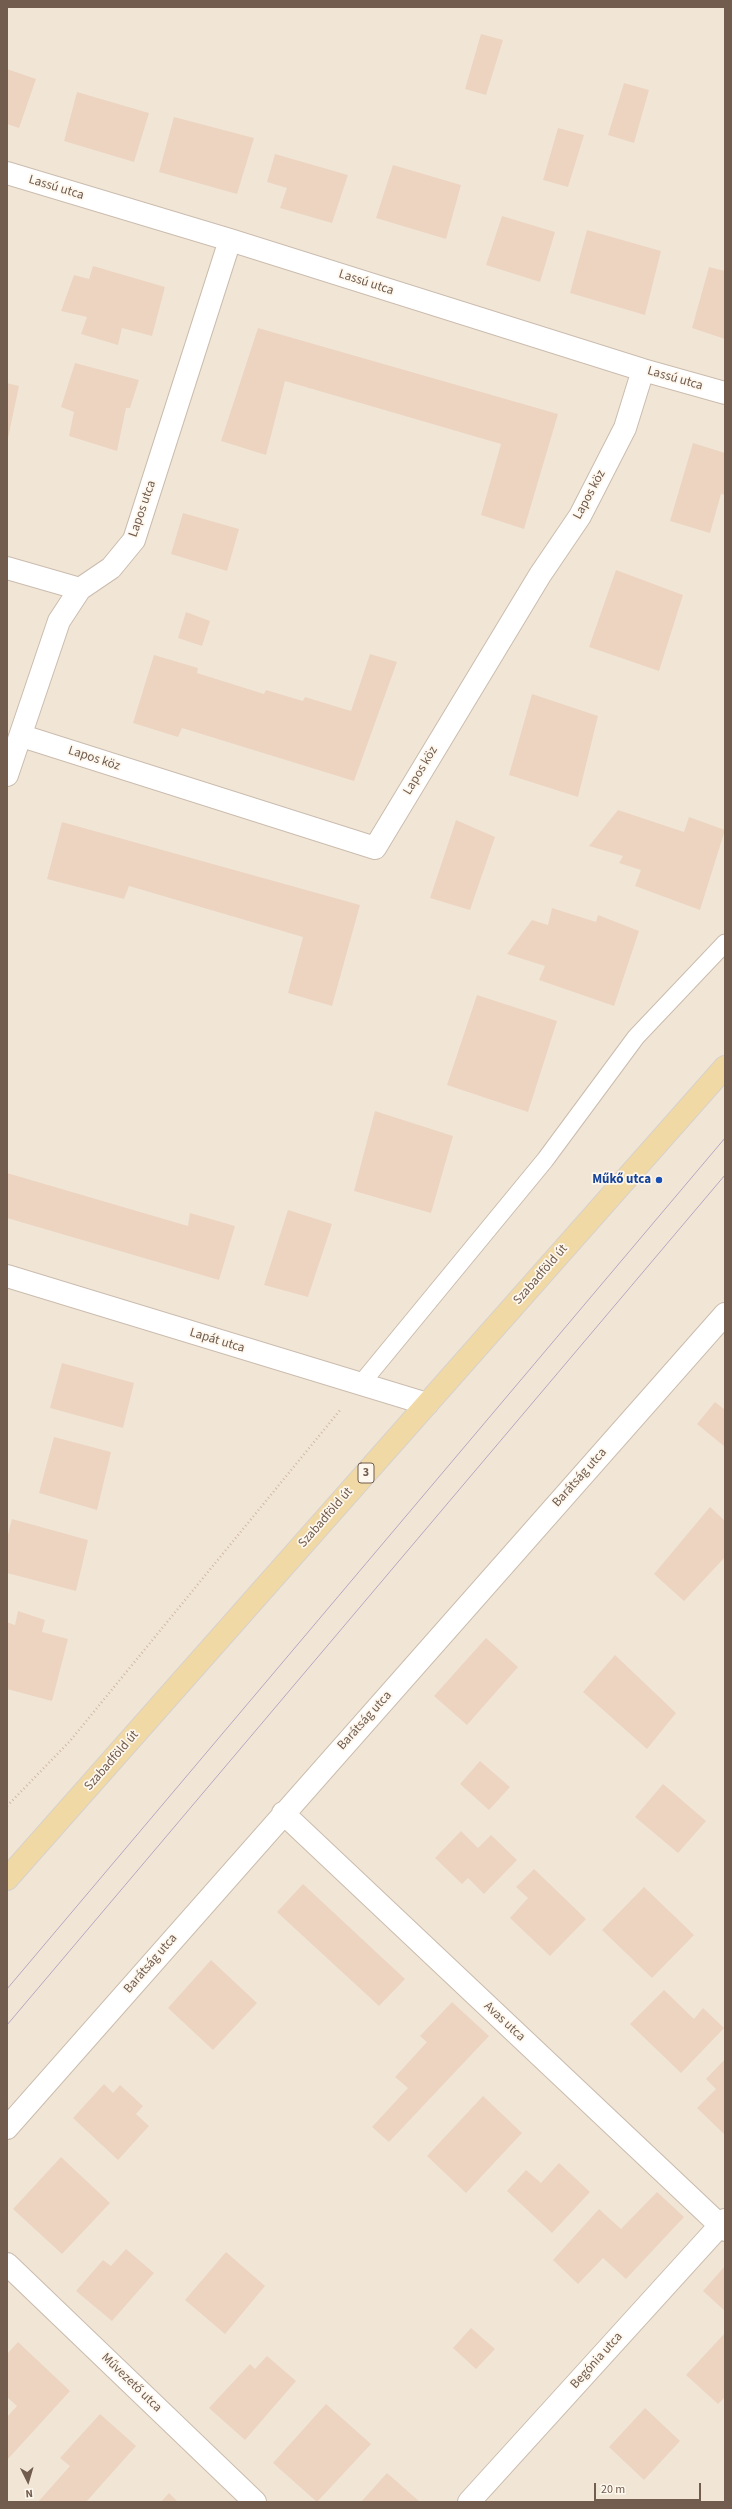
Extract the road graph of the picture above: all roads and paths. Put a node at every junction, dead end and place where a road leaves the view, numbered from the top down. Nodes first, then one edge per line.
1 (7, 173) edge
2 (230, 240) junction
3 (643, 370) junction
4 (725, 394) edge
5 (7, 568) edge
6 (80, 589) junction
7 (22, 736) junction
8 (7, 775) edge
9 (725, 943) edge
10 (725, 1067) edge
11 (7, 1276) edge
12 (725, 1314) edge
13 (360, 1385) junction
14 (427, 1404) junction
15 (7, 1806) edge
16 (283, 1813) junction
17 (7, 1879) edge
18 (7, 2128) edge
19 (723, 2225) edge
20 (7, 2264) edge
21 (255, 2502) edge
22 (469, 2502) edge

1 - 2 street, Lassú utca
2 - 3 street, Lassú utca
2 - 6 street, Lapos utca
3 - 4 street, Lassú utca
3 - 7 street, Lapos köz
5 - 6 street
6 - 7 street, Lapos utca
7 - 8 street, Lapos utca
9 - 13 lane
10 - 14 main road, Szabadföld út / 3
11 - 13 street, Lapát utca
12 - 16 street, Barátság utca
13 - 14 street, Lapát utca
13 - 15 path
14 - 17 main road, Szabadföld út / 3
16 - 18 street, Barátság utca
16 - 19 street, Avas utca
19 - 22 street, Begónia utca
20 - 21 street, Művezető utca

